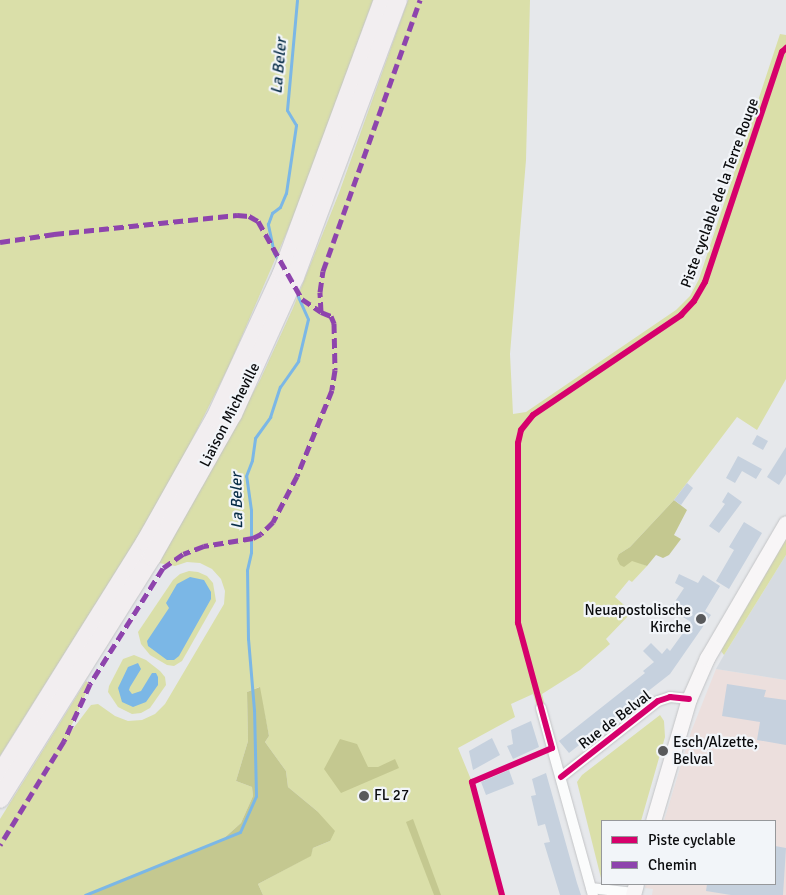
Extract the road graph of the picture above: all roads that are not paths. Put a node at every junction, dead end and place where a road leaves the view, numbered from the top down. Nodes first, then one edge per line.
1 (383, 0) edge
2 (398, 0) edge
3 (289, 275) junction
4 (786, 523) edge
5 (689, 699) junction
6 (541, 708) dead end
7 (0, 774) edge
8 (561, 777) junction
9 (0, 799) edge
10 (653, 820) edge
11 (592, 891) edge
12 (634, 891) edge

1 - 3 highway, Liaison Micheville
2 - 3 highway, Liaison Micheville
3 - 7 highway, Liaison Micheville
3 - 9 highway, Liaison Micheville
4 - 5 main road
5 - 8 street, Rue de Belval
5 - 10 main road
6 - 8 street
8 - 11 street
11 - 12 street

